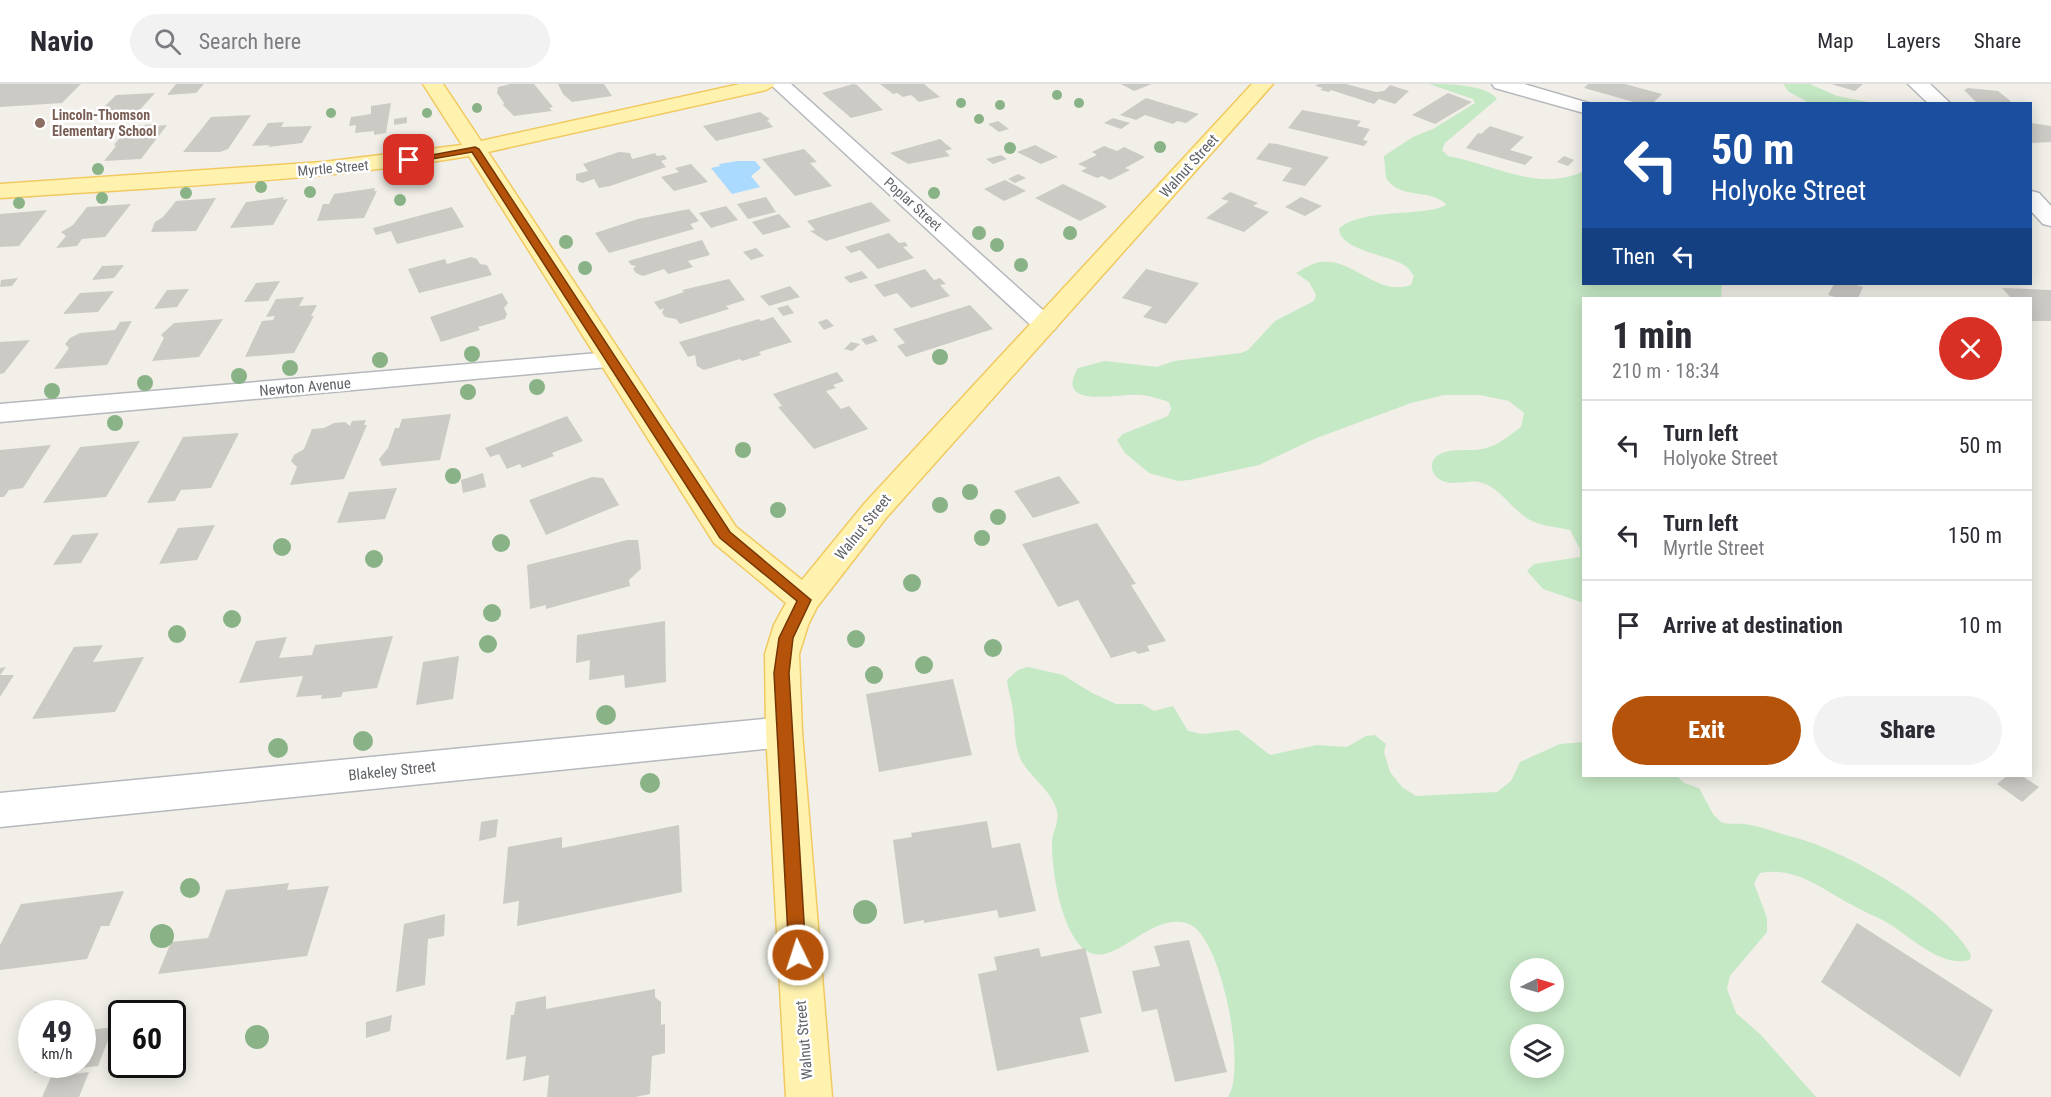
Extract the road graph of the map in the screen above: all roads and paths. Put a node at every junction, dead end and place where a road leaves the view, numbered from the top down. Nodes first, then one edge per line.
1 (433, 84) edge
2 (766, 84) edge
3 (780, 84) edge
4 (1263, 84) edge
5 (1502, 84) edge
6 (1918, 84) edge
7 (1939, 102) edge
8 (1582, 106) edge
9 (475, 149) junction
10 (0, 191) edge
11 (2032, 199) edge
12 (2051, 219) edge
13 (2032, 228) edge
14 (2051, 231) edge
15 (1045, 325) junction
16 (610, 360) junction
17 (0, 413) edge
18 (804, 600) junction
19 (784, 732) junction
20 (0, 810) edge
21 (809, 1097) edge

1 - 9 main road
2 - 9 main road, Myrtle Street
3 - 15 street, Poplar Street
4 - 15 main road, Walnut Street
5 - 8 street
6 - 7 street
9 - 10 main road, Myrtle Street
9 - 16 main road
11 - 12 street
13 - 14 street
15 - 18 main road, Walnut Street
16 - 17 street, Newton Avenue
16 - 18 main road
18 - 19 main road, Walnut Street
19 - 20 street, Blakeley Street
19 - 21 main road, Walnut Street

